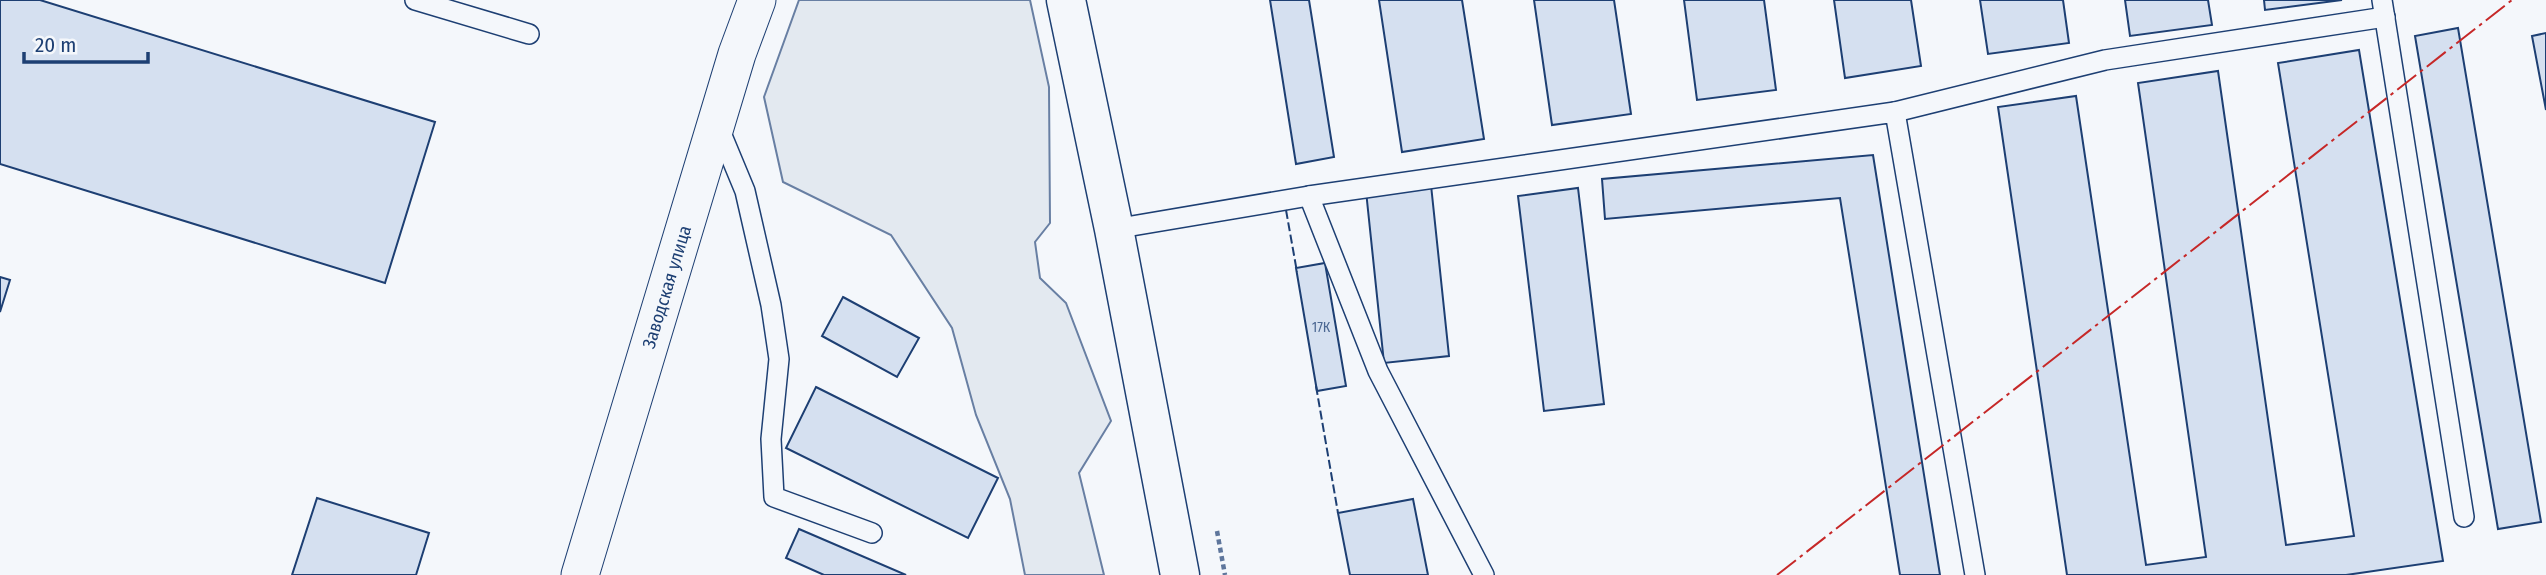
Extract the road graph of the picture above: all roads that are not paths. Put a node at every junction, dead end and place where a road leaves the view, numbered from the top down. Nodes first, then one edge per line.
1 (415, 0) edge
2 (757, 0) edge
3 (1066, 0) edge
4 (2383, 8) edge
5 (529, 34) dead end
6 (1895, 112) junction
7 (716, 122) junction
8 (1309, 196) junction
9 (1114, 229) junction
10 (2464, 517) dead end
11 (872, 533) dead end
12 (580, 575) edge
13 (1180, 575) edge
14 (1484, 575) edge
15 (1975, 575) edge

1 - 5 lane
2 - 7 street, Заводская улица
3 - 9 street
4 - 6 lane
4 - 10 lane
6 - 8 lane
6 - 15 lane
7 - 11 lane
7 - 12 street, Заводская улица
8 - 9 lane
8 - 14 lane
9 - 13 street

